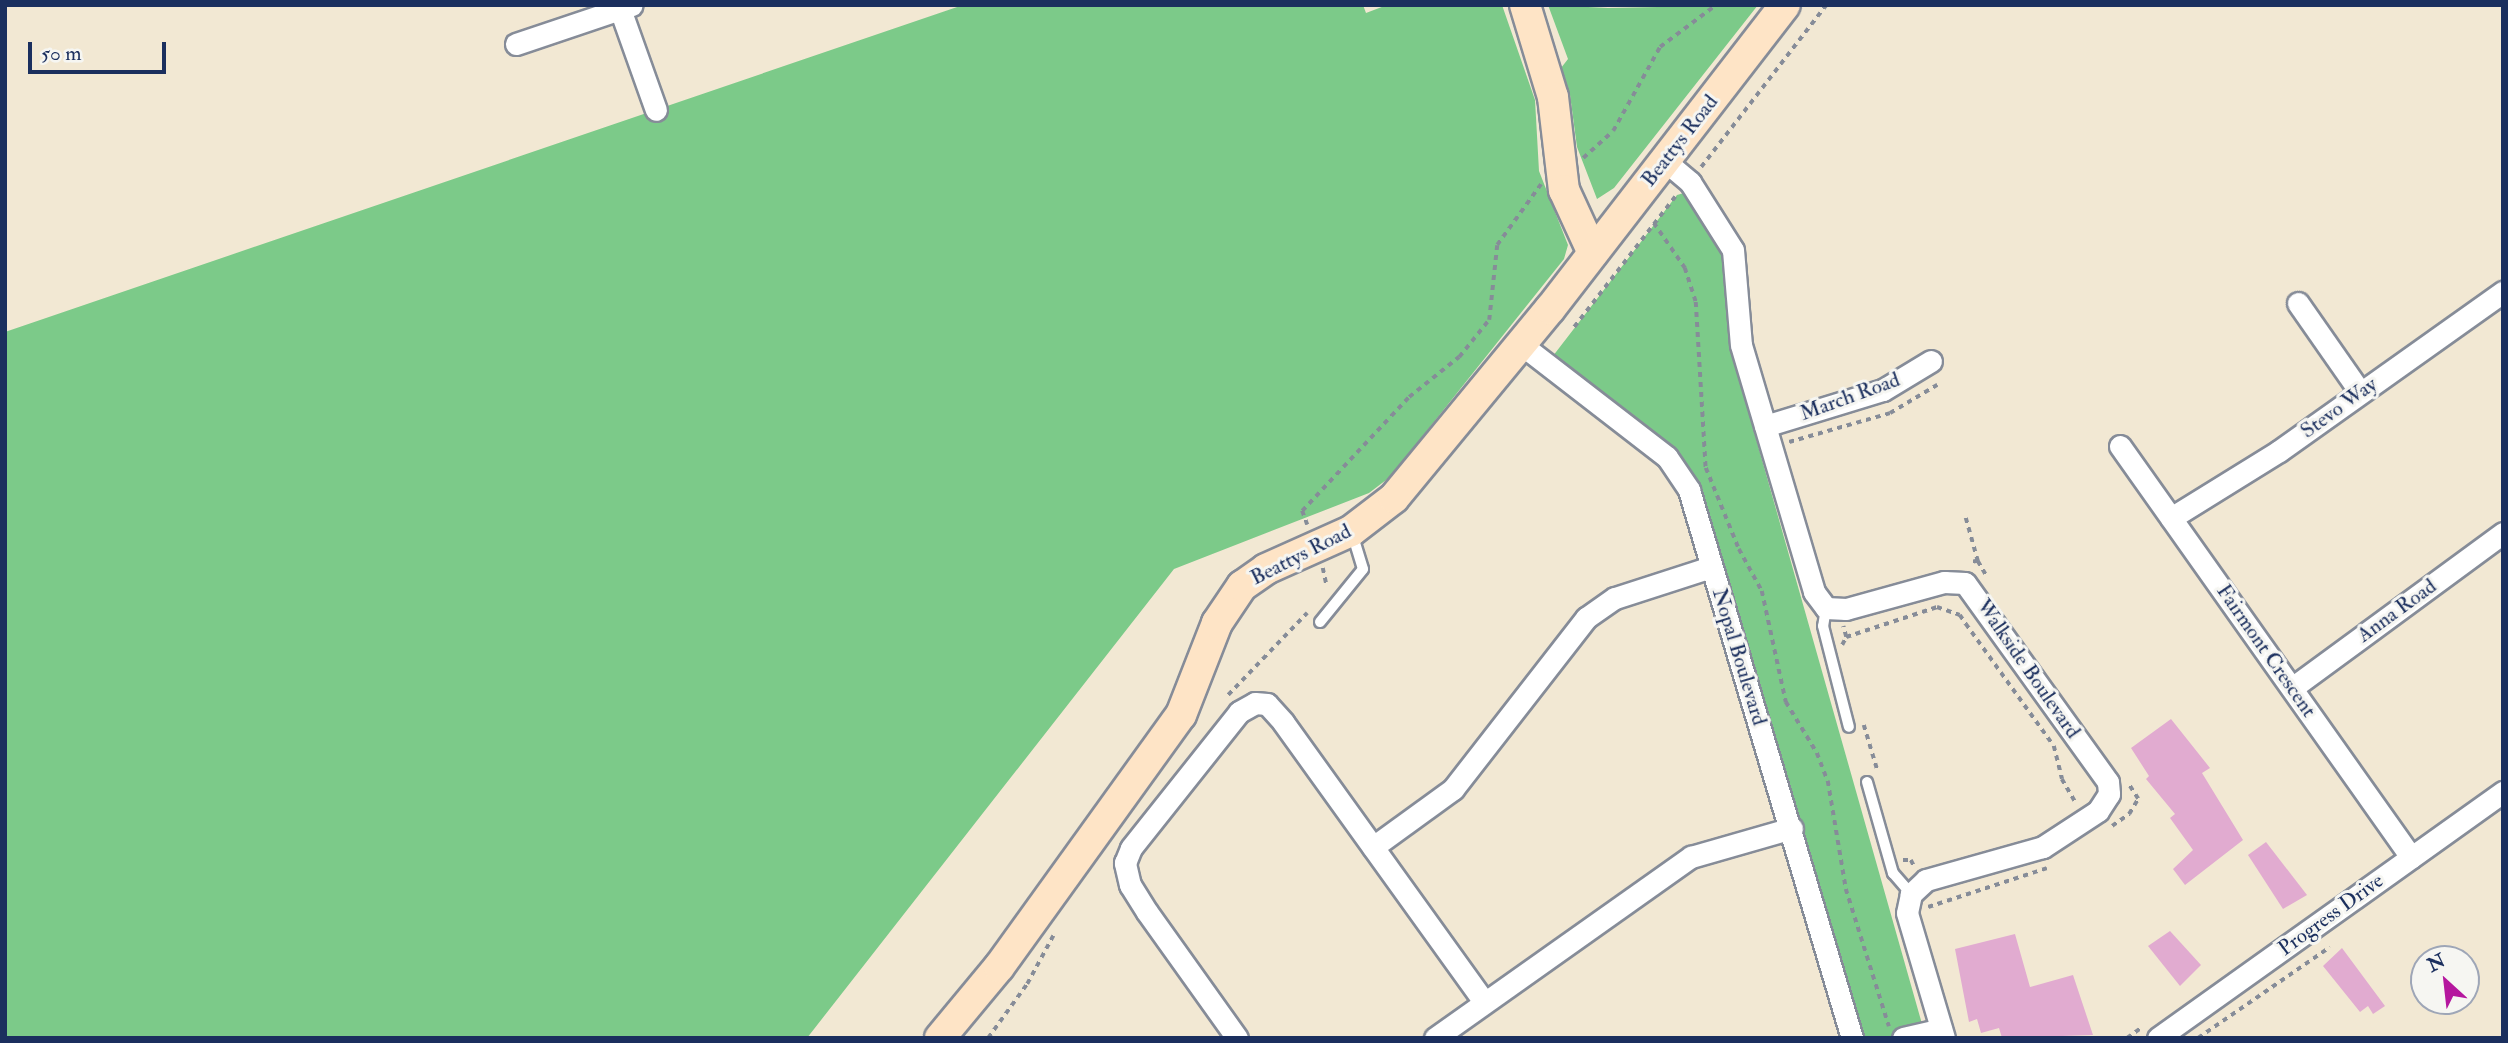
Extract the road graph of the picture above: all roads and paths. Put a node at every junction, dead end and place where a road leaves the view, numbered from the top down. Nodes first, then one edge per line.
1 (1525, 5) edge
2 (1785, 5) edge
3 (626, 7) edge
4 (516, 44) dead end
5 (656, 110) dead end
6 (1665, 160) junction
7 (1702, 167) dead end
8 (1709, 176) dead end
9 (1654, 223) dead end
10 (1601, 243) junction
11 (2503, 292) edge
12 (2298, 303) dead end
13 (1521, 345) junction
14 (1931, 361) dead end
15 (2360, 392) junction
16 (1774, 424) junction
17 (2120, 446) dead end
18 (1793, 455) dead end
19 (1966, 518) dead end
20 (2171, 518) junction
21 (1351, 531) junction
22 (2503, 533) edge
23 (1978, 561) junction
24 (1960, 564) dead end
25 (1711, 568) junction
26 (1989, 581) dead end
27 (1826, 608) junction
28 (1987, 610) junction
29 (1320, 622) dead end
30 (1846, 637) dead end
31 (2292, 688) junction
32 (1849, 727) joint
33 (1867, 782) joint
34 (2503, 792) edge
35 (2077, 804) dead end
36 (2067, 811) dead end
37 (1792, 828) junction
38 (1373, 847) junction
39 (1900, 850) dead end
40 (2411, 857) junction
41 (1927, 865) dead end
42 (1911, 894) junction
43 (2330, 947) dead end
44 (1484, 1002) junction
45 (1942, 1033) edge
46 (940, 1038) edge
47 (1237, 1038) edge
48 (1435, 1038) edge
49 (1852, 1038) edge
50 (1893, 1038) edge
51 (1903, 1038) edge
52 (2158, 1038) edge
53 (2198, 1038) edge

1 - 10 street
2 - 6 street, Beattys Road
3 - 4 street
3 - 5 street
6 - 10 street, Beattys Road
6 - 16 street
7 - 8 path
9 - 50 path
10 - 13 street, Beattys Road
11 - 15 street, Stevo Way
12 - 15 street
13 - 21 street, Beattys Road
13 - 25 street, Nopal Boulevard
14 - 16 street, March Road
15 - 20 street, Stevo Way
16 - 18 path
16 - 27 street
17 - 20 street, Fairmont Crescent
19 - 23 path
20 - 31 street, Fairmont Crescent
21 - 29 lane
21 - 46 street, Beattys Road
22 - 31 street, Anna Road
23 - 24 path
23 - 26 path
25 - 37 street, Nopal Boulevard
25 - 38 street
27 - 28 street, Walkside Boulevard
27 - 32 lane
28 - 30 path
28 - 42 street, Walkside Boulevard
31 - 40 street, Fairmont Crescent
32 - 33 path
33 - 42 lane
34 - 40 street, Progress Drive
35 - 36 path
37 - 44 street
37 - 49 street, Nopal Boulevard
38 - 44 street
38 - 47 street
39 - 41 path
40 - 52 street, Progress Drive
42 - 45 street
43 - 53 path
44 - 48 street
45 - 51 street

